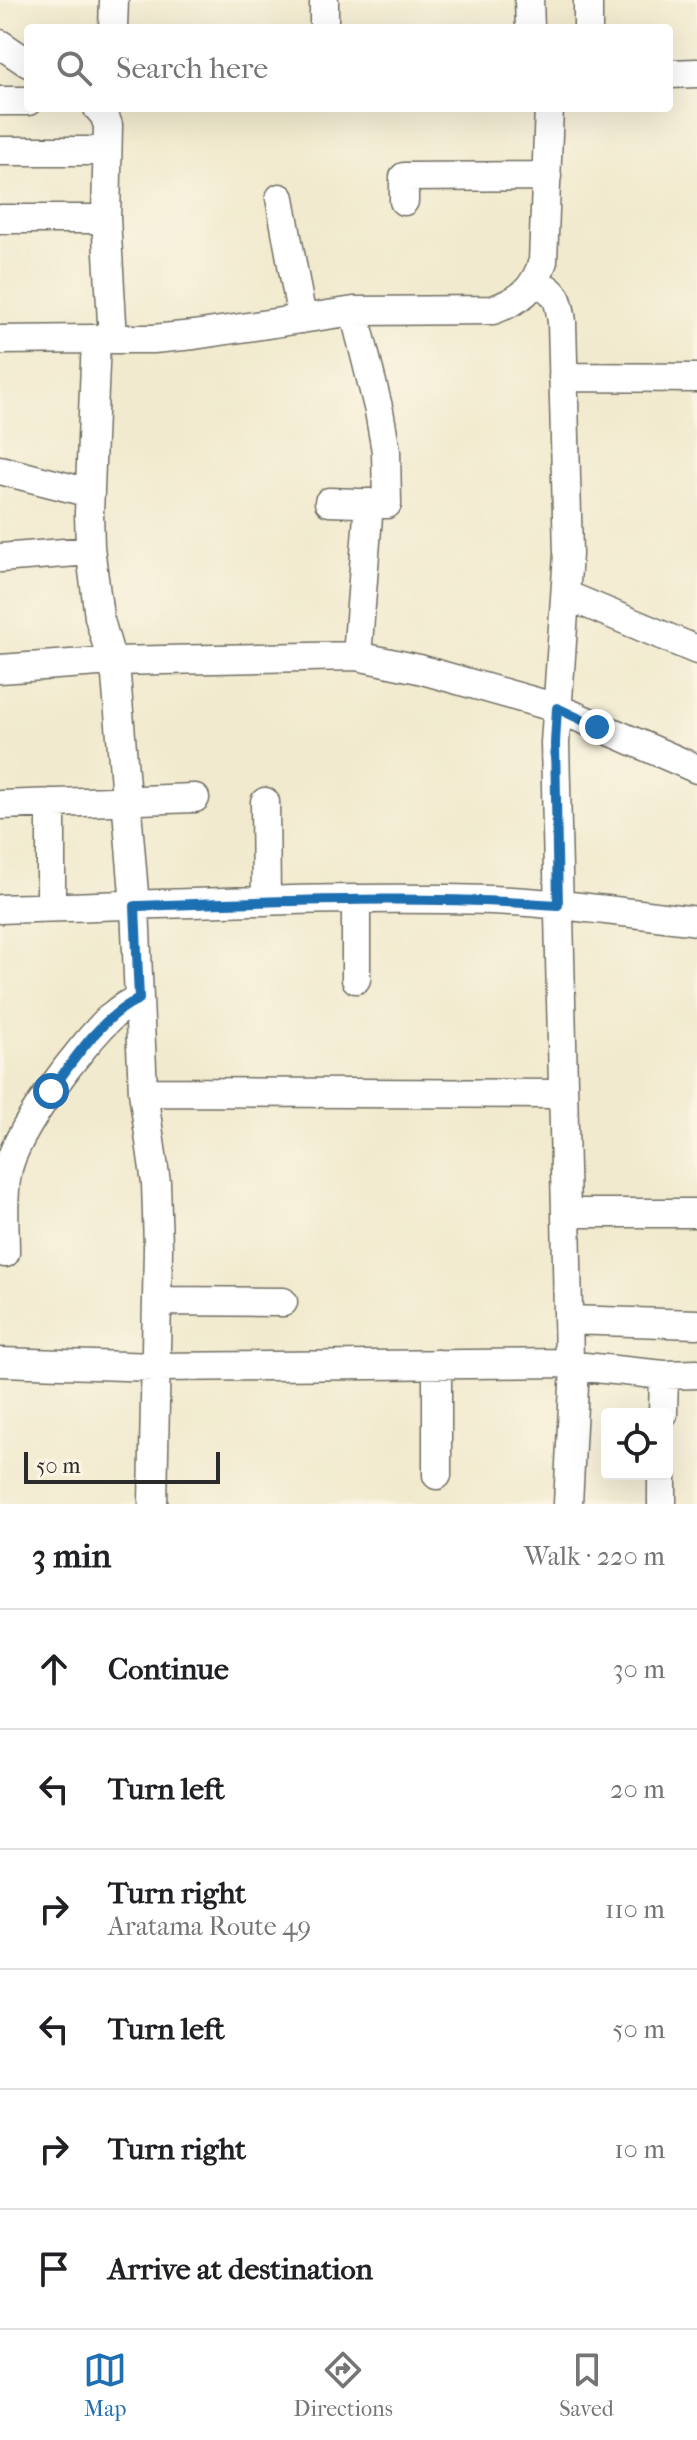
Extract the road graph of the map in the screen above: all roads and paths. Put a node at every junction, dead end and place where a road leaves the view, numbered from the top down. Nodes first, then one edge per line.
1 (114, 0) edge
2 (324, 0) edge
3 (529, 0) edge
4 (588, 0) edge
5 (113, 24) edge
6 (324, 24) edge
7 (530, 24) edge
8 (588, 24) edge
9 (0, 44) edge
10 (24, 60) edge
11 (697, 73) edge
12 (673, 74) edge
13 (0, 101) edge
14 (24, 101) edge
15 (104, 112) edge
16 (549, 112) edge
17 (0, 151) edge
18 (107, 151) junction
19 (547, 176) junction
20 (280, 198) dead end
21 (404, 201) dead end
22 (0, 219) edge
23 (106, 219) junction
24 (535, 281) junction
25 (354, 311) junction
26 (302, 319) junction
27 (104, 339) junction
28 (0, 340) edge
29 (563, 377) junction
30 (697, 378) edge
31 (0, 470) edge
32 (90, 493) junction
33 (329, 502) dead end
34 (369, 503) junction
35 (90, 551) junction
36 (0, 558) edge
37 (566, 595) junction
38 (697, 650) edge
39 (357, 656) junction
40 (113, 661) junction
41 (0, 669) edge
42 (557, 708) junction
43 (697, 769) edge
44 (195, 798) dead end
45 (127, 801) junction
46 (265, 802) dead end
47 (51, 803) junction
48 (0, 805) edge
49 (356, 900) junction
50 (266, 901) junction
51 (558, 905) junction
52 (135, 906) junction
53 (51, 907) junction
54 (0, 909) edge
55 (697, 921) edge
56 (356, 979) dead end
57 (139, 999) junction
58 (143, 1092) junction
59 (563, 1094) junction
60 (5, 1166) edge
61 (566, 1213) junction
62 (697, 1213) edge
63 (5, 1253) dead end
64 (158, 1301) junction
65 (283, 1302) dead end
66 (568, 1320) junction
67 (697, 1324) edge
68 (0, 1362) edge
69 (437, 1364) junction
70 (572, 1364) junction
71 (156, 1367) junction
72 (697, 1374) edge
73 (664, 1375) junction
74 (663, 1408) edge
75 (437, 1475) dead end
76 (662, 1480) edge
77 (153, 1504) edge
78 (568, 1504) edge
79 (662, 1504) edge

1 - 5 street
2 - 6 street
3 - 7 street
4 - 8 street
9 - 10 street
11 - 12 street
13 - 14 street
15 - 18 street
16 - 19 street
17 - 18 street
18 - 23 street
19 - 21 street
19 - 24 street
20 - 26 street
22 - 23 street
23 - 27 street
24 - 25 street
24 - 29 street
25 - 26 street
25 - 34 street
26 - 27 street
27 - 28 street
27 - 32 street
29 - 30 street
29 - 37 street
31 - 32 street
32 - 35 street
33 - 34 street
34 - 39 street
35 - 36 street
35 - 40 street
37 - 38 street
37 - 42 street
39 - 40 street
39 - 42 street
40 - 41 street
40 - 45 street
42 - 43 street
42 - 51 street
44 - 45 street
45 - 47 street
45 - 52 street
46 - 50 street
47 - 48 street
47 - 53 street
49 - 50 street
49 - 51 street
49 - 56 street
50 - 52 street
51 - 55 street
51 - 59 street
52 - 53 street
52 - 57 street
53 - 54 street
57 - 58 street
57 - 60 street
58 - 59 street
58 - 64 street
59 - 61 street
60 - 63 street
61 - 62 street
61 - 66 street
64 - 65 street
64 - 71 street
66 - 67 street
66 - 70 street
68 - 71 street
69 - 70 street
69 - 71 street
69 - 75 street
70 - 73 street
70 - 78 street
71 - 77 street
72 - 73 street
73 - 74 street
76 - 79 street

